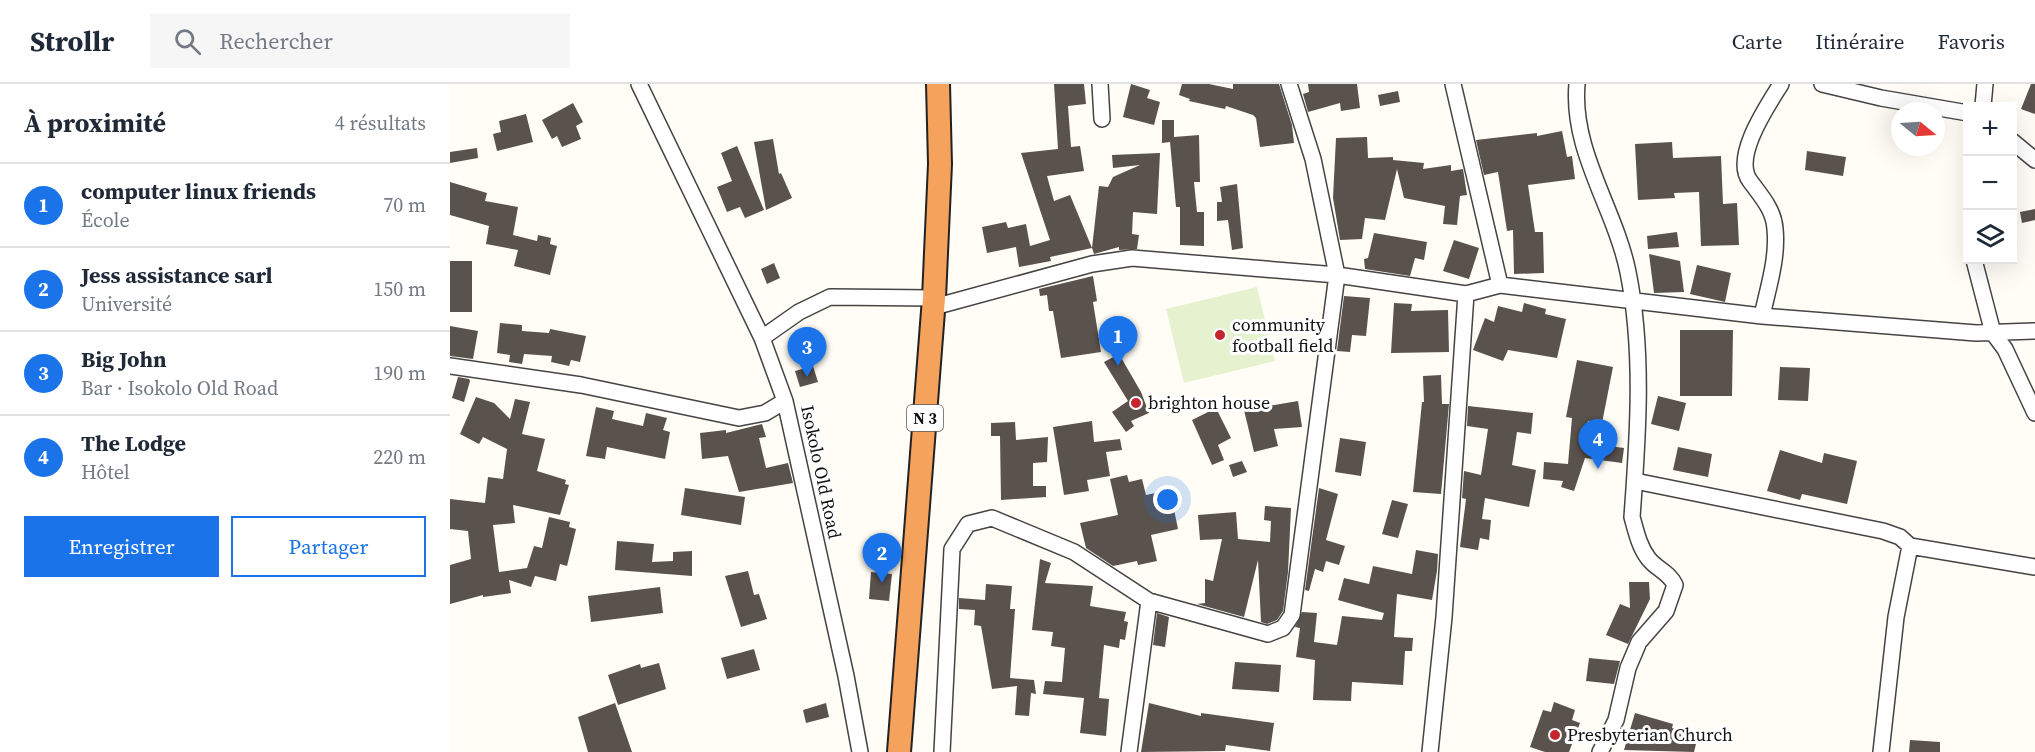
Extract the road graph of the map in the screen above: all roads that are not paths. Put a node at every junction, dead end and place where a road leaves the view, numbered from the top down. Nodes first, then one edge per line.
1 (639, 84) edge
2 (938, 84) edge
3 (1100, 84) edge
4 (1289, 84) edge
5 (1453, 84) edge
6 (1577, 84) edge
7 (1781, 84) edge
8 (1822, 84) edge
9 (1985, 84) edge
10 (1983, 102) edge
11 (1963, 111) edge
12 (1102, 119) dead end
13 (2017, 144) edge
14 (2035, 160) edge
15 (1975, 264) edge
16 (1336, 275) junction
17 (1500, 285) junction
18 (1466, 294) junction
19 (1633, 300) junction
20 (934, 302) junction
21 (1762, 316) junction
22 (2035, 332) edge
23 (1993, 333) junction
24 (762, 338) junction
25 (450, 366) edge
26 (785, 401) junction
27 (2035, 413) edge
28 (1635, 481) junction
29 (1910, 546) junction
30 (2035, 567) edge
31 (1149, 601) junction
32 (860, 752) edge
33 (899, 752) edge
34 (942, 752) edge
35 (1129, 752) edge
36 (1430, 752) edge
37 (1600, 752) edge
38 (1881, 752) edge

1 - 24 street, Isokolo Old Road
2 - 20 highway, N 3
3 - 12 street
4 - 16 street
5 - 17 street
6 - 19 street
7 - 21 street
8 - 11 street
9 - 10 street
13 - 14 street
15 - 23 street
16 - 18 street
16 - 20 street
16 - 31 street
17 - 18 street
17 - 19 street
18 - 36 street
19 - 21 street
19 - 28 street
20 - 24 street
20 - 33 highway, N 3
21 - 23 street
22 - 23 street
23 - 27 street
24 - 26 street, Isokolo Old Road
25 - 26 street
26 - 32 street, Isokolo Old Road
28 - 29 street
28 - 37 street
29 - 30 street
29 - 38 street
31 - 34 street
31 - 35 street

